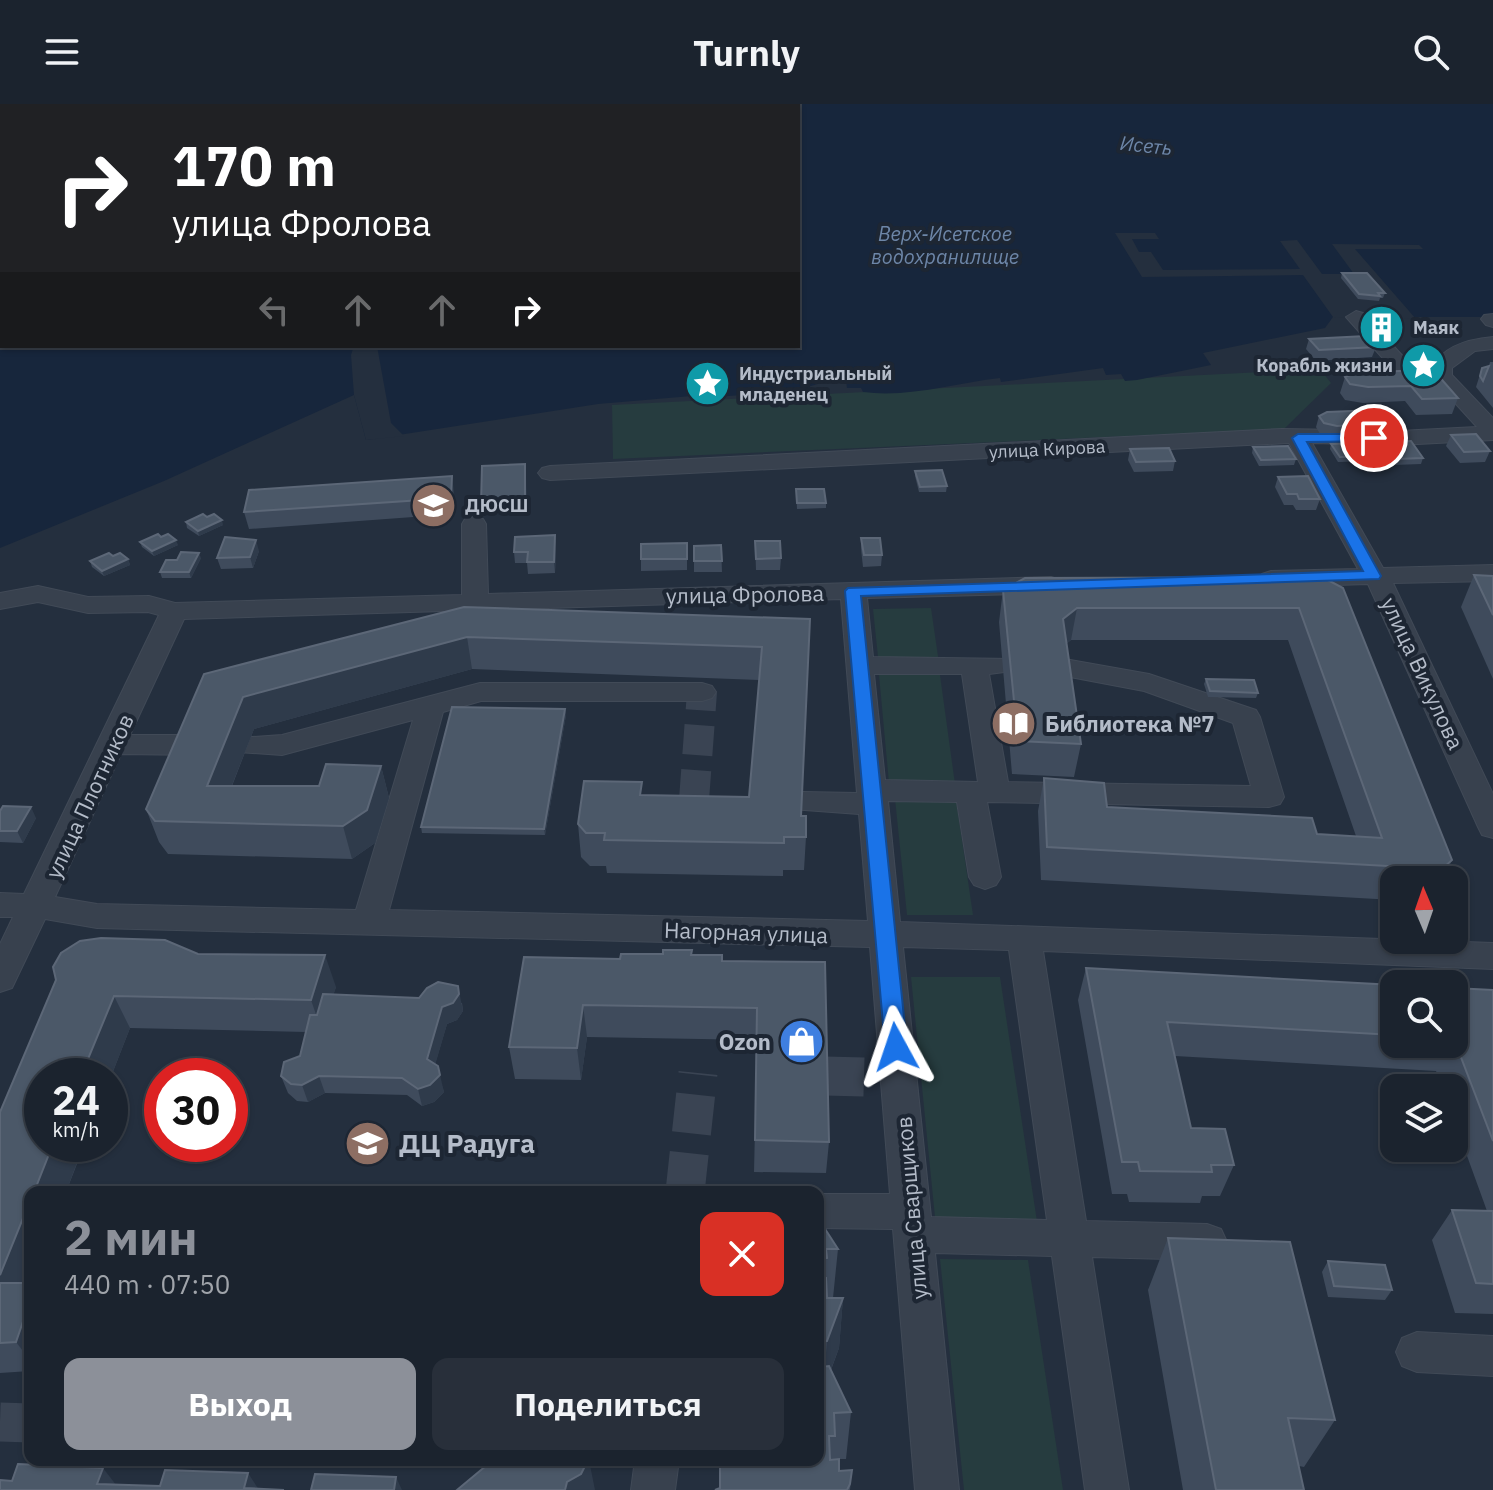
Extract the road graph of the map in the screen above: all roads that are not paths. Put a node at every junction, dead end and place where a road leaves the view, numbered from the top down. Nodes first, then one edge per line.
1 (1356, 317) dead end
2 (1493, 343) edge
3 (1442, 376) junction
4 (1493, 432) edge
5 (1298, 438) junction
6 (550, 473) dead end
7 (474, 524) dead end
8 (1493, 573) edge
9 (1373, 576) junction
10 (1246, 579) edge
11 (1072, 585) edge
12 (853, 591) junction
13 (0, 601) edge
14 (475, 601) junction
15 (174, 611) junction
16 (860, 666) junction
17 (1059, 667) edge
18 (702, 692) dead end
19 (431, 706) junction
20 (113, 744) junction
21 (199, 745) edge
22 (248, 745) dead end
23 (983, 793) junction
24 (872, 797) junction
25 (802, 802) edge
26 (1493, 827) edge
27 (985, 877) dead end
28 (0, 905) edge
29 (37, 906) junction
30 (369, 922) junction
31 (885, 936) junction
32 (1024, 938) junction
33 (1493, 956) edge
34 (0, 979) edge
35 (824, 1212) edge
36 (912, 1223) junction
37 (1069, 1239) junction
38 (1247, 1243) edge
39 (1417, 1352) dead end
40 (1493, 1356) edge
41 (656, 1466) edge
42 (653, 1490) edge
43 (937, 1490) edge
44 (1107, 1490) edge

1 - 3 street
2 - 3 street
3 - 4 street
4 - 5 street, улица Кирова
5 - 6 street, улица Кирова
5 - 9 street, улица Викулова
7 - 14 street
8 - 9 street
9 - 10 street
9 - 26 street, улица Викулова
11 - 12 street, улица Фролова
12 - 14 street, улица Фролова
12 - 16 street, улица Сварщиков
13 - 15 street, улица Фролова
14 - 15 street, улица Фролова
15 - 20 street, улица Плотников
16 - 23 street
16 - 24 street, улица Сварщиков
17 - 23 street
18 - 19 street
19 - 22 street
19 - 30 street
20 - 21 street
20 - 29 street, улица Плотников
23 - 24 street
23 - 27 street
24 - 25 street
24 - 31 street, улица Сварщиков
28 - 29 street, Нагорная улица
29 - 30 street, Нагорная улица
29 - 34 street, улица Плотников
30 - 31 street, Нагорная улица
31 - 32 street, Нагорная улица
31 - 36 street, улица Сварщиков
32 - 33 street, Нагорная улица
32 - 37 street
35 - 36 street
36 - 37 street
36 - 43 street, улица Сварщиков
37 - 38 street
37 - 44 street
39 - 40 street
41 - 42 street

